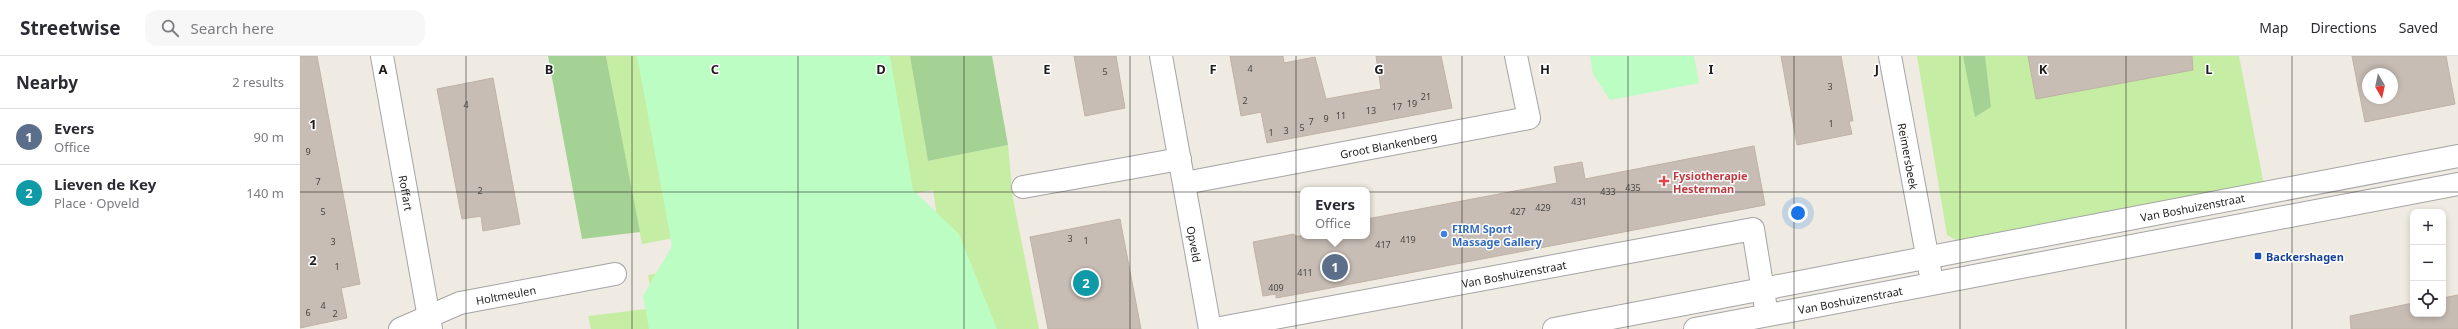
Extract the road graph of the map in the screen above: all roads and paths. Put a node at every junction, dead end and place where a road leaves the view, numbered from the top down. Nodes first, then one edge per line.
1 (382, 56) edge
2 (1161, 56) edge
3 (1516, 56) edge
4 (1890, 56) edge
5 (2458, 156) edge
6 (1180, 159) junction
7 (1185, 183) junction
8 (2458, 184) edge
9 (1023, 188) dead end
10 (1928, 257) junction
11 (615, 274) dead end
12 (1932, 284) junction
13 (1763, 289) junction
14 (1768, 322) edge
15 (430, 323) edge
16 (400, 329) edge
17 (1210, 329) edge
18 (1216, 329) edge
19 (1554, 329) edge
20 (1695, 329) edge

1 - 15 street, Roffart
2 - 6 street, Opveld
3 - 7 street, Groot Blankenberg
4 - 10 street, Reimersbeek
5 - 10 street, Van Boshuizenstraat
6 - 7 street, Opveld
6 - 9 street
7 - 17 street, Opveld
8 - 12 street, Van Boshuizenstraat
10 - 12 street
10 - 13 street, Van Boshuizenstraat
11 - 15 street, Holtmeulen
12 - 14 street, Van Boshuizenstraat
13 - 14 street, Van Boshuizenstraat
13 - 18 street, Van Boshuizenstraat
13 - 19 street, Van Boshuizenstraat
14 - 20 street, Van Boshuizenstraat
15 - 16 street, Holtmeulen

